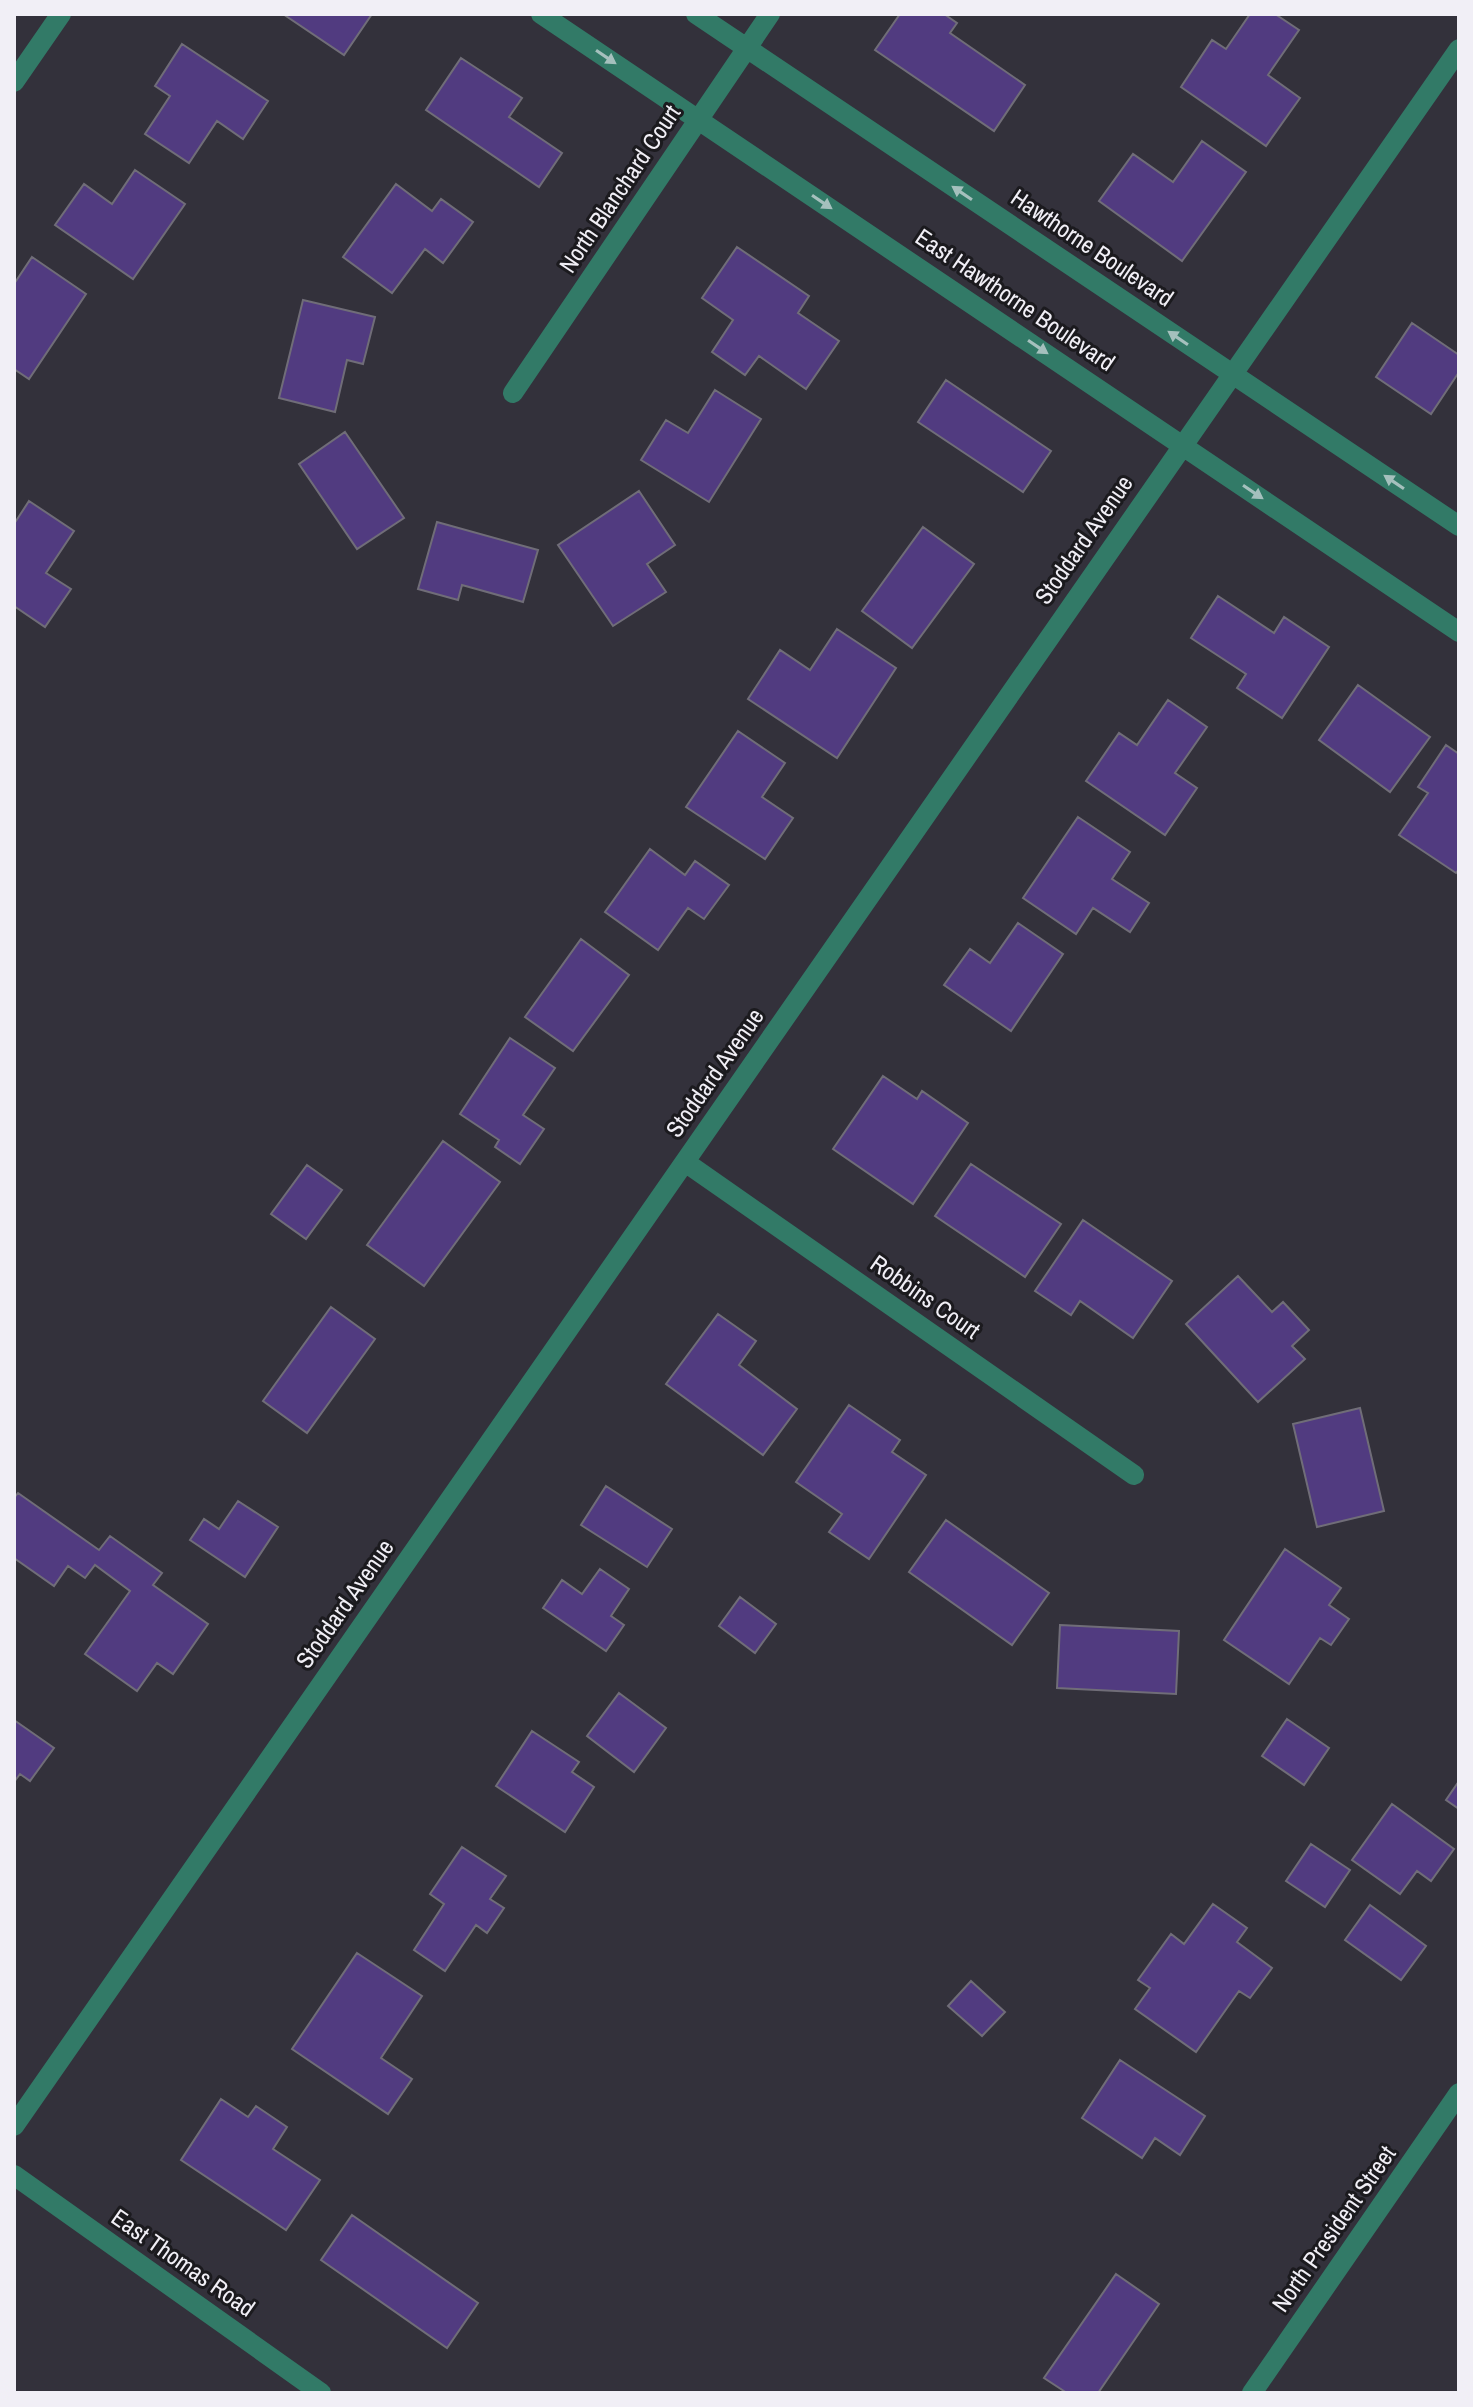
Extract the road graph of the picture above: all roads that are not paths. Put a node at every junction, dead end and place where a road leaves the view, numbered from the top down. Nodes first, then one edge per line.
1 (61, 14) edge
2 (541, 14) edge
3 (696, 14) edge
4 (770, 14) edge
5 (747, 48) junction
6 (1459, 49) edge
7 (14, 82) edge
8 (698, 119) junction
9 (1232, 374) junction
10 (513, 393) dead end
11 (1182, 444) junction
12 (1459, 526) edge
13 (1459, 632) edge
14 (685, 1162) junction
15 (1134, 1475) dead end
16 (1459, 2093) edge
17 (14, 2126) edge
18 (14, 2175) edge
19 (321, 2393) edge
20 (1252, 2393) edge

1 - 7 street
2 -> 8 street, East Hawthorne Boulevard
3 - 5 street, Hawthorne Boulevard
4 - 5 street, North Blanchard Court
5 - 8 street, North Blanchard Court
9 -> 5 street, Hawthorne Boulevard
6 - 9 street, Stoddard Avenue
8 - 10 street, North Blanchard Court
8 -> 11 street, East Hawthorne Boulevard
9 - 11 street, Stoddard Avenue
12 -> 9 street, Hawthorne Boulevard
11 -> 13 street, East Hawthorne Boulevard
11 - 14 street, Stoddard Avenue
14 - 15 street, Robbins Court
14 - 17 street, Stoddard Avenue
16 - 20 street, North President Street
18 - 19 street, East Thomas Road

